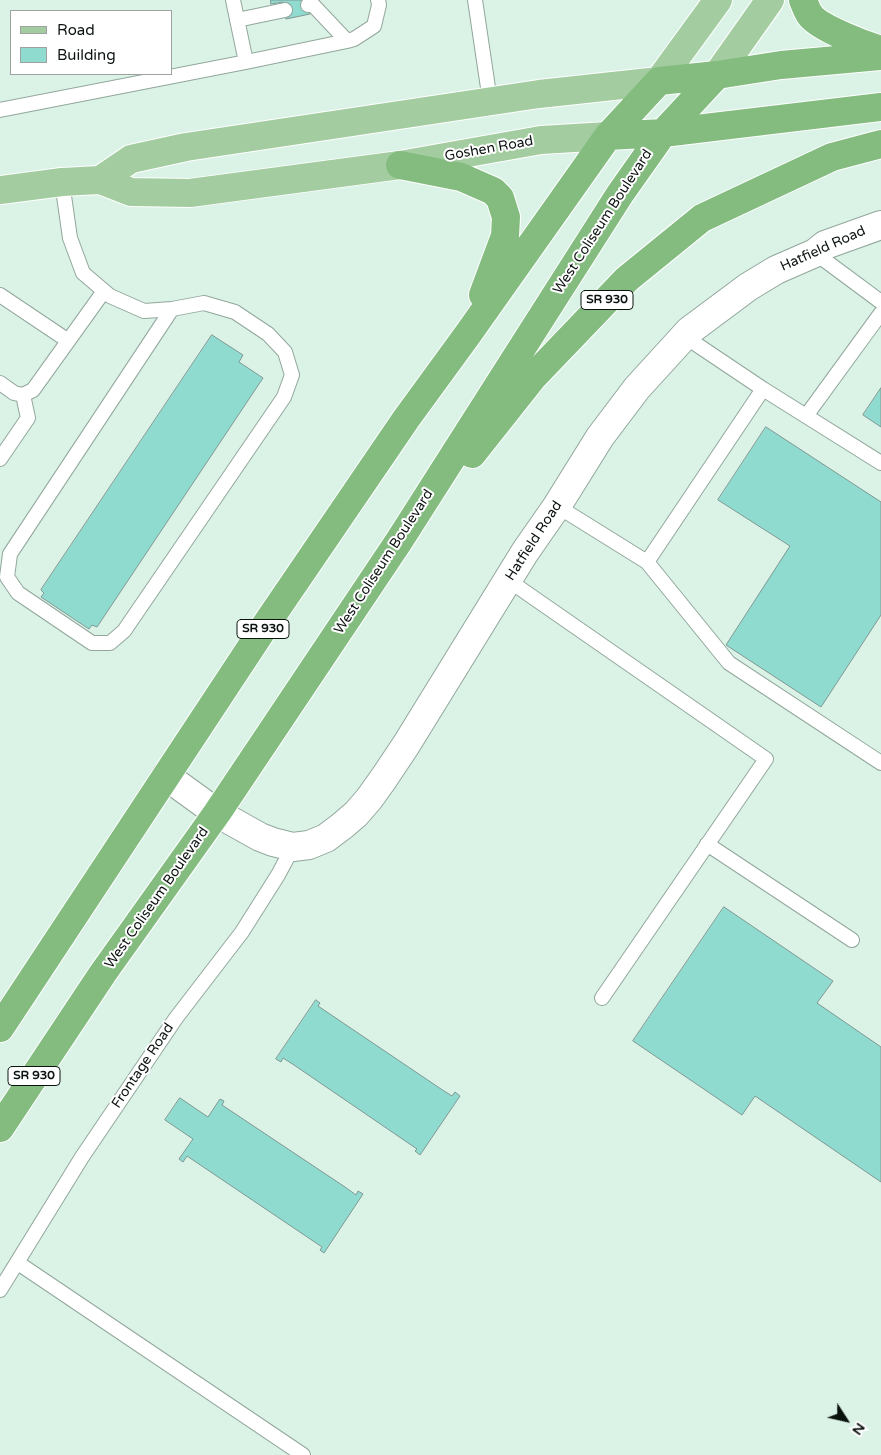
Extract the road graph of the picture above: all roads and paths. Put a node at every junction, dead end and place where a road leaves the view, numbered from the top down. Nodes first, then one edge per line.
1 (233, 0) edge
2 (378, 0) edge
3 (475, 0) edge
4 (718, 0) edge
5 (770, 0) edge
6 (804, 0) edge
7 (308, 5) dead end
8 (285, 10) dead end
9 (237, 20) junction
10 (347, 40) junction
11 (881, 50) edge
12 (881, 56) edge
13 (246, 62) junction
14 (717, 75) junction
15 (658, 81) junction
16 (490, 101) junction
17 (881, 107) edge
18 (0, 110) edge
19 (663, 133) junction
20 (608, 136) junction
21 (881, 144) edge
22 (400, 165) junction
23 (100, 180) junction
24 (62, 182) junction
25 (0, 190) edge
26 (881, 224) edge
27 (816, 253) junction
28 (104, 291) junction
29 (0, 295) edge
30 (881, 302) edge
31 (172, 309) junction
32 (881, 313) edge
33 (468, 334) junction
34 (684, 336) junction
35 (67, 340) junction
36 (0, 383) edge
37 (763, 389) junction
38 (23, 395) junction
39 (806, 416) junction
40 (0, 459) edge
41 (881, 463) edge
42 (557, 506) junction
43 (399, 542) junction
44 (647, 562) junction
45 (508, 580) junction
46 (881, 763) edge
47 (166, 776) junction
48 (217, 813) junction
49 (708, 844) junction
50 (292, 847) junction
51 (852, 940) dead end
52 (602, 998) dead end
53 (0, 1028) edge
54 (0, 1128) edge
55 (18, 1263) junction
56 (0, 1290) edge
57 (304, 1455) edge

1 - 9 lane
2 - 10 lane
3 - 16 lane
4 - 15 main road
5 - 14 main road, West Coliseum Boulevard
6 - 11 highway
7 - 10 lane
8 - 9 lane
9 - 13 lane
10 - 13 lane
12 - 14 highway
13 - 18 lane
14 - 15 highway
14 - 19 highway, West Coliseum Boulevard
15 - 16 main road
15 - 20 highway, SR 930
16 - 23 main road
17 - 19 highway, Goshen Road
19 - 20 highway, Goshen Road
19 - 43 highway, West Coliseum Boulevard
20 - 22 main road, Goshen Road
20 - 33 highway, SR 930
21 - 43 highway, SR 930
22 - 23 main road, Goshen Road
22 - 33 highway
23 - 24 main road, Goshen Road
24 - 25 main road, Goshen Road
24 - 28 lane
26 - 27 street, Hatfield Road
27 - 30 lane
27 - 34 street, Hatfield Road
28 - 31 lane
28 - 35 lane
29 - 35 lane
31 - 31 lane
32 - 39 lane
33 - 47 highway, SR 930
34 - 37 lane
34 - 42 street, Hatfield Road
35 - 38 lane
36 - 38 lane
37 - 39 lane
37 - 44 lane
38 - 40 lane
39 - 41 lane
42 - 44 lane
42 - 45 street, Hatfield Road
43 - 48 highway, West Coliseum Boulevard / SR 930
44 - 46 lane
45 - 49 lane
45 - 50 street, Hatfield Road
47 - 48 street, Hatfield Road
47 - 53 highway, SR 930
48 - 50 street, Hatfield Road
48 - 54 highway, West Coliseum Boulevard / SR 930
49 - 51 lane
49 - 52 lane
50 - 55 lane, Frontage Road
55 - 56 lane, Frontage Road
55 - 57 lane

